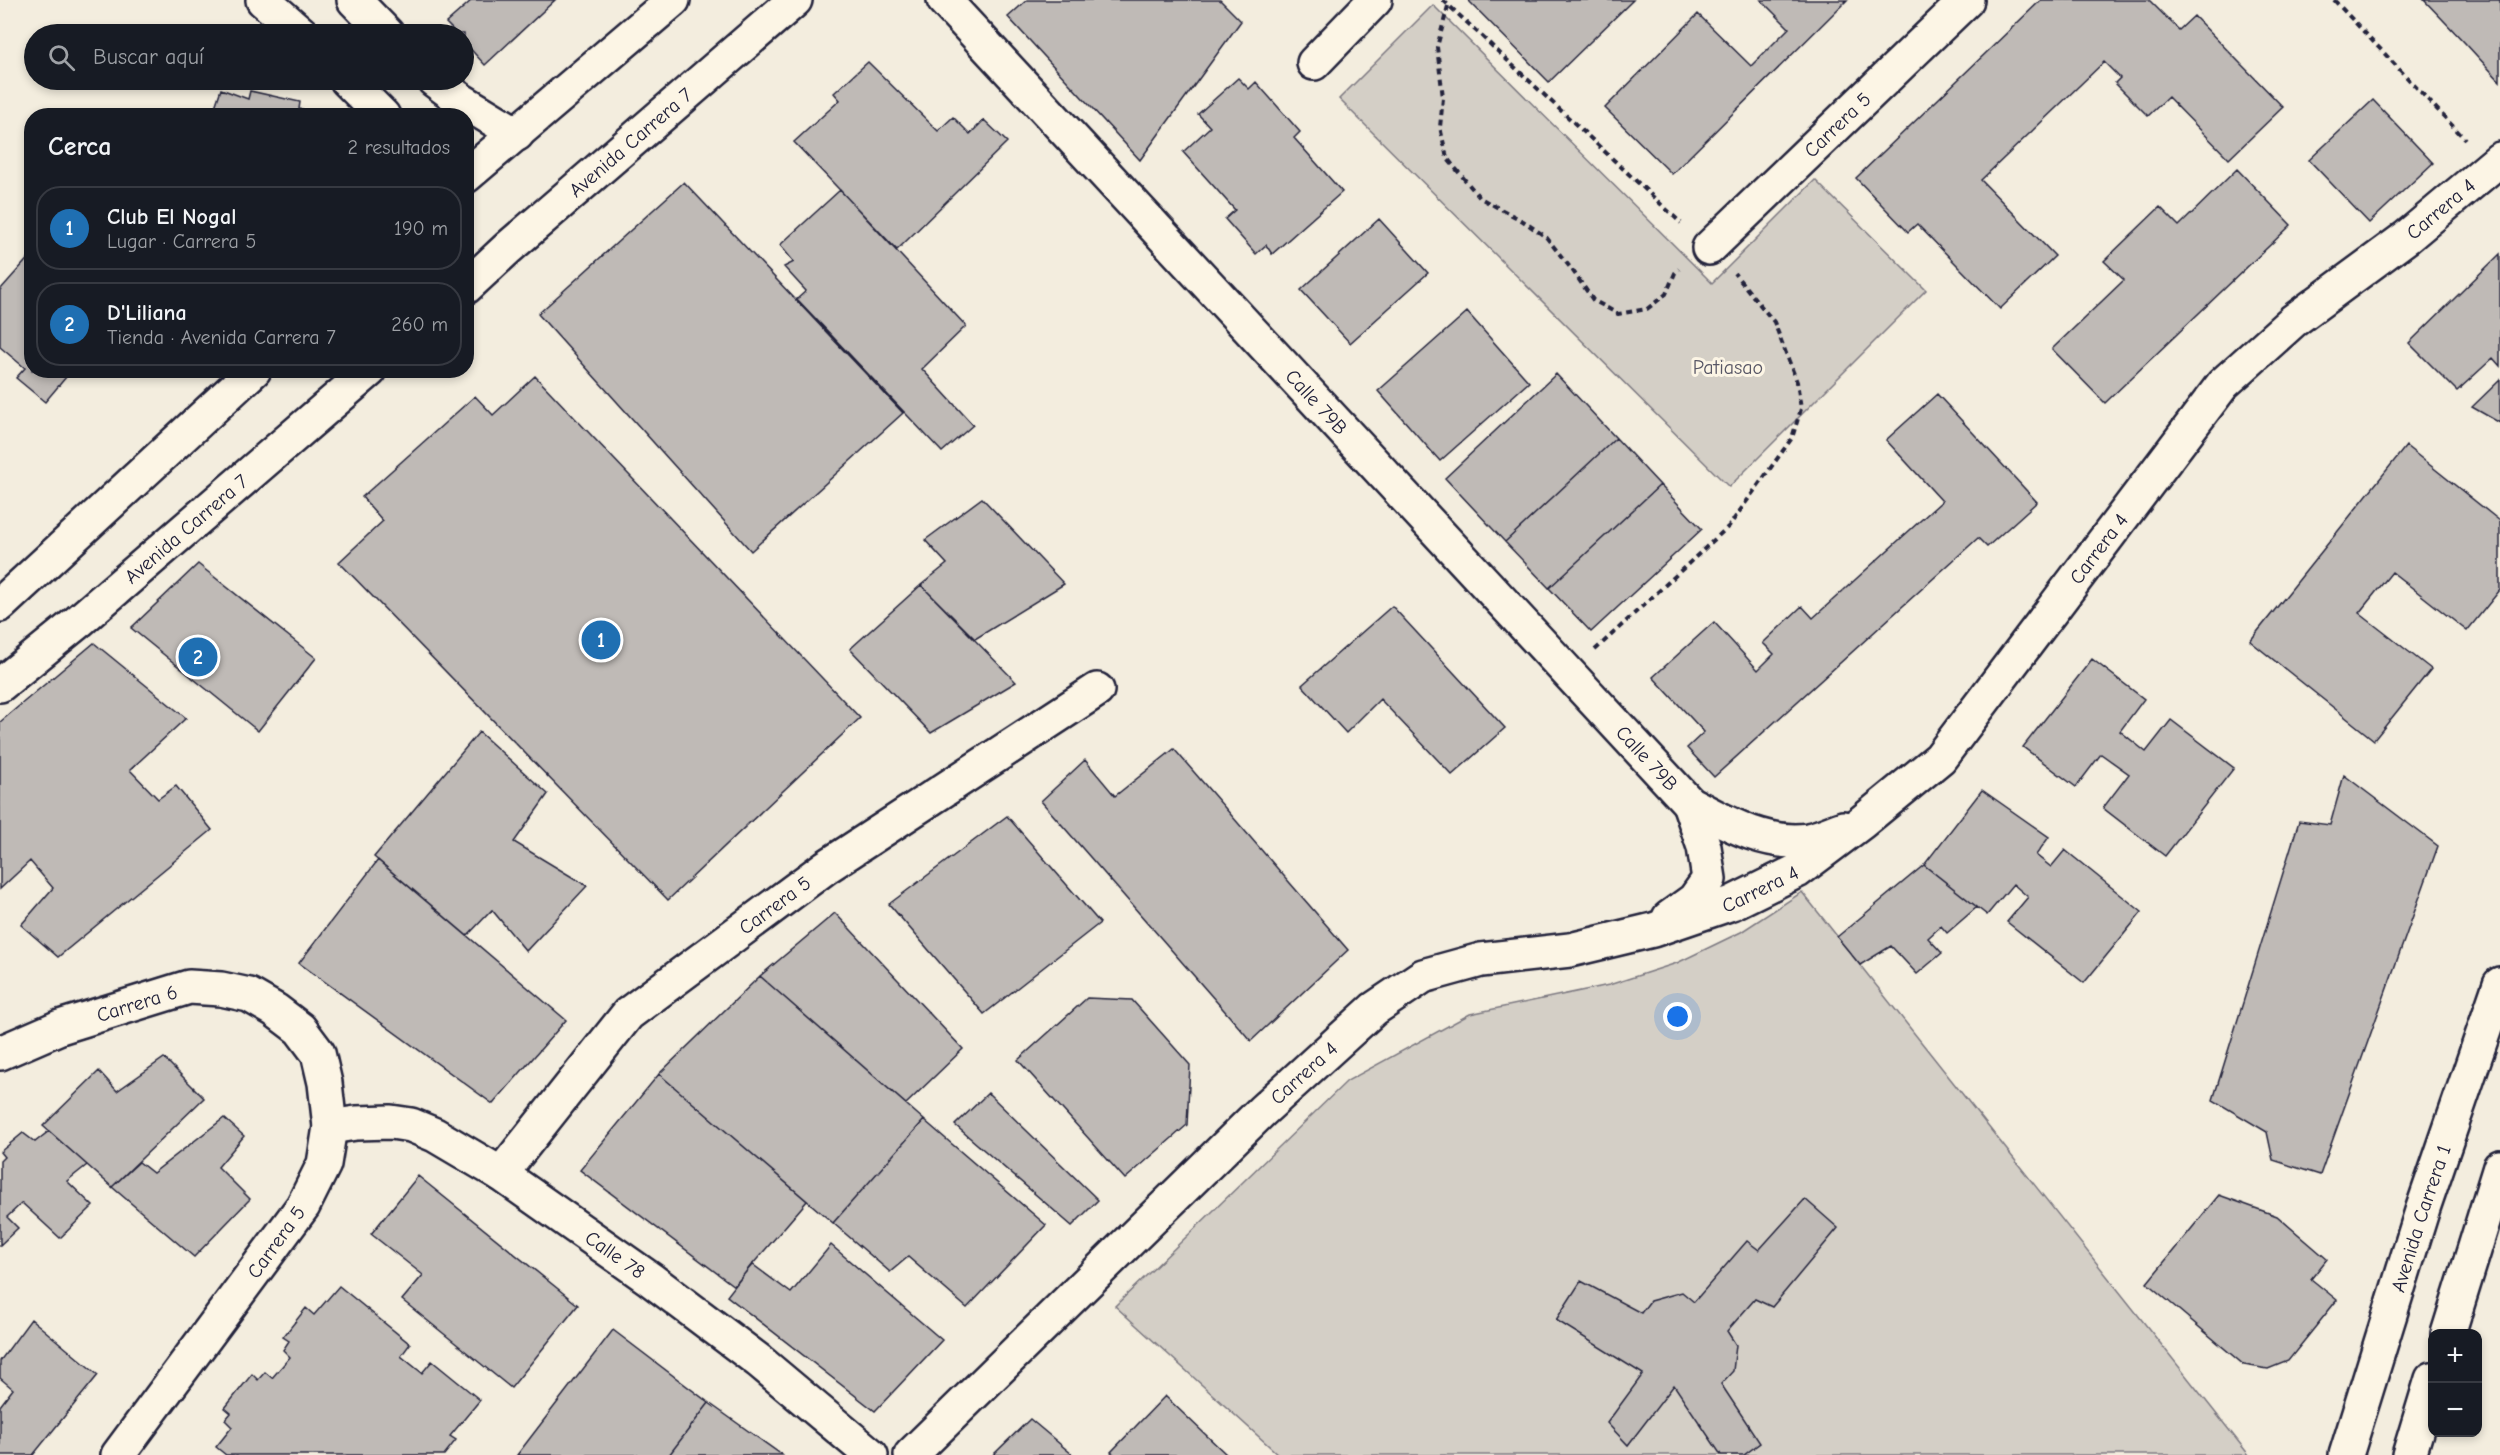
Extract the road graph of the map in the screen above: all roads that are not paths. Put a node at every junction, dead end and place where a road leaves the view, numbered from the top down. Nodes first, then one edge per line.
1 (263, 0) edge
2 (354, 0) edge
3 (673, 0) edge
4 (795, 0) edge
5 (944, 0) edge
6 (1375, 0) edge
7 (1967, 0) edge
8 (291, 24) edge
9 (377, 24) edge
10 (1314, 63) dead end
11 (357, 90) edge
12 (448, 90) edge
13 (375, 108) edge
14 (517, 134) junction
15 (2496, 163) edge
16 (474, 169) edge
17 (1709, 248) road end
18 (474, 280) edge
19 (245, 378) edge
20 (361, 378) edge
21 (6, 591) edge
22 (0, 685) edge
23 (1097, 690) dead end
24 (1689, 803) junction
25 (1862, 822) junction
26 (1653, 930) junction
27 (2500, 984) edge
28 (275, 1010) joint
29 (0, 1053) edge
30 (330, 1127) junction
31 (2500, 1167) edge
32 (501, 1174) junction
33 (2450, 1329) edge
34 (2431, 1383) edge
35 (118, 1455) edge
36 (871, 1455) edge
37 (911, 1455) edge
38 (2346, 1455) edge
39 (2409, 1455) edge

1 - 8 street
2 - 9 street
3 - 14 street
4 - 18 street, Avenida Carrera 7
5 - 24 street, Calle 79B
6 - 10 street
7 - 17 street, Carrera 5
11 - 13 street
12 - 14 street
14 - 16 street
15 - 25 street, Carrera 4
19 - 21 street
20 - 22 street, Avenida Carrera 7
23 - 32 street, Carrera 5
24 - 25 street, Calle 79B
24 - 26 street, Calle 79B
25 - 26 street, Carrera 4
26 - 37 street, Carrera 4
27 - 38 street, Avenida Carrera 1
28 - 29 street, Carrera 6
28 - 30 street, Carrera 5
30 - 32 street, Calle 78
30 - 35 street, Carrera 5
31 - 33 street
32 - 36 street, Calle 78
34 - 39 street

